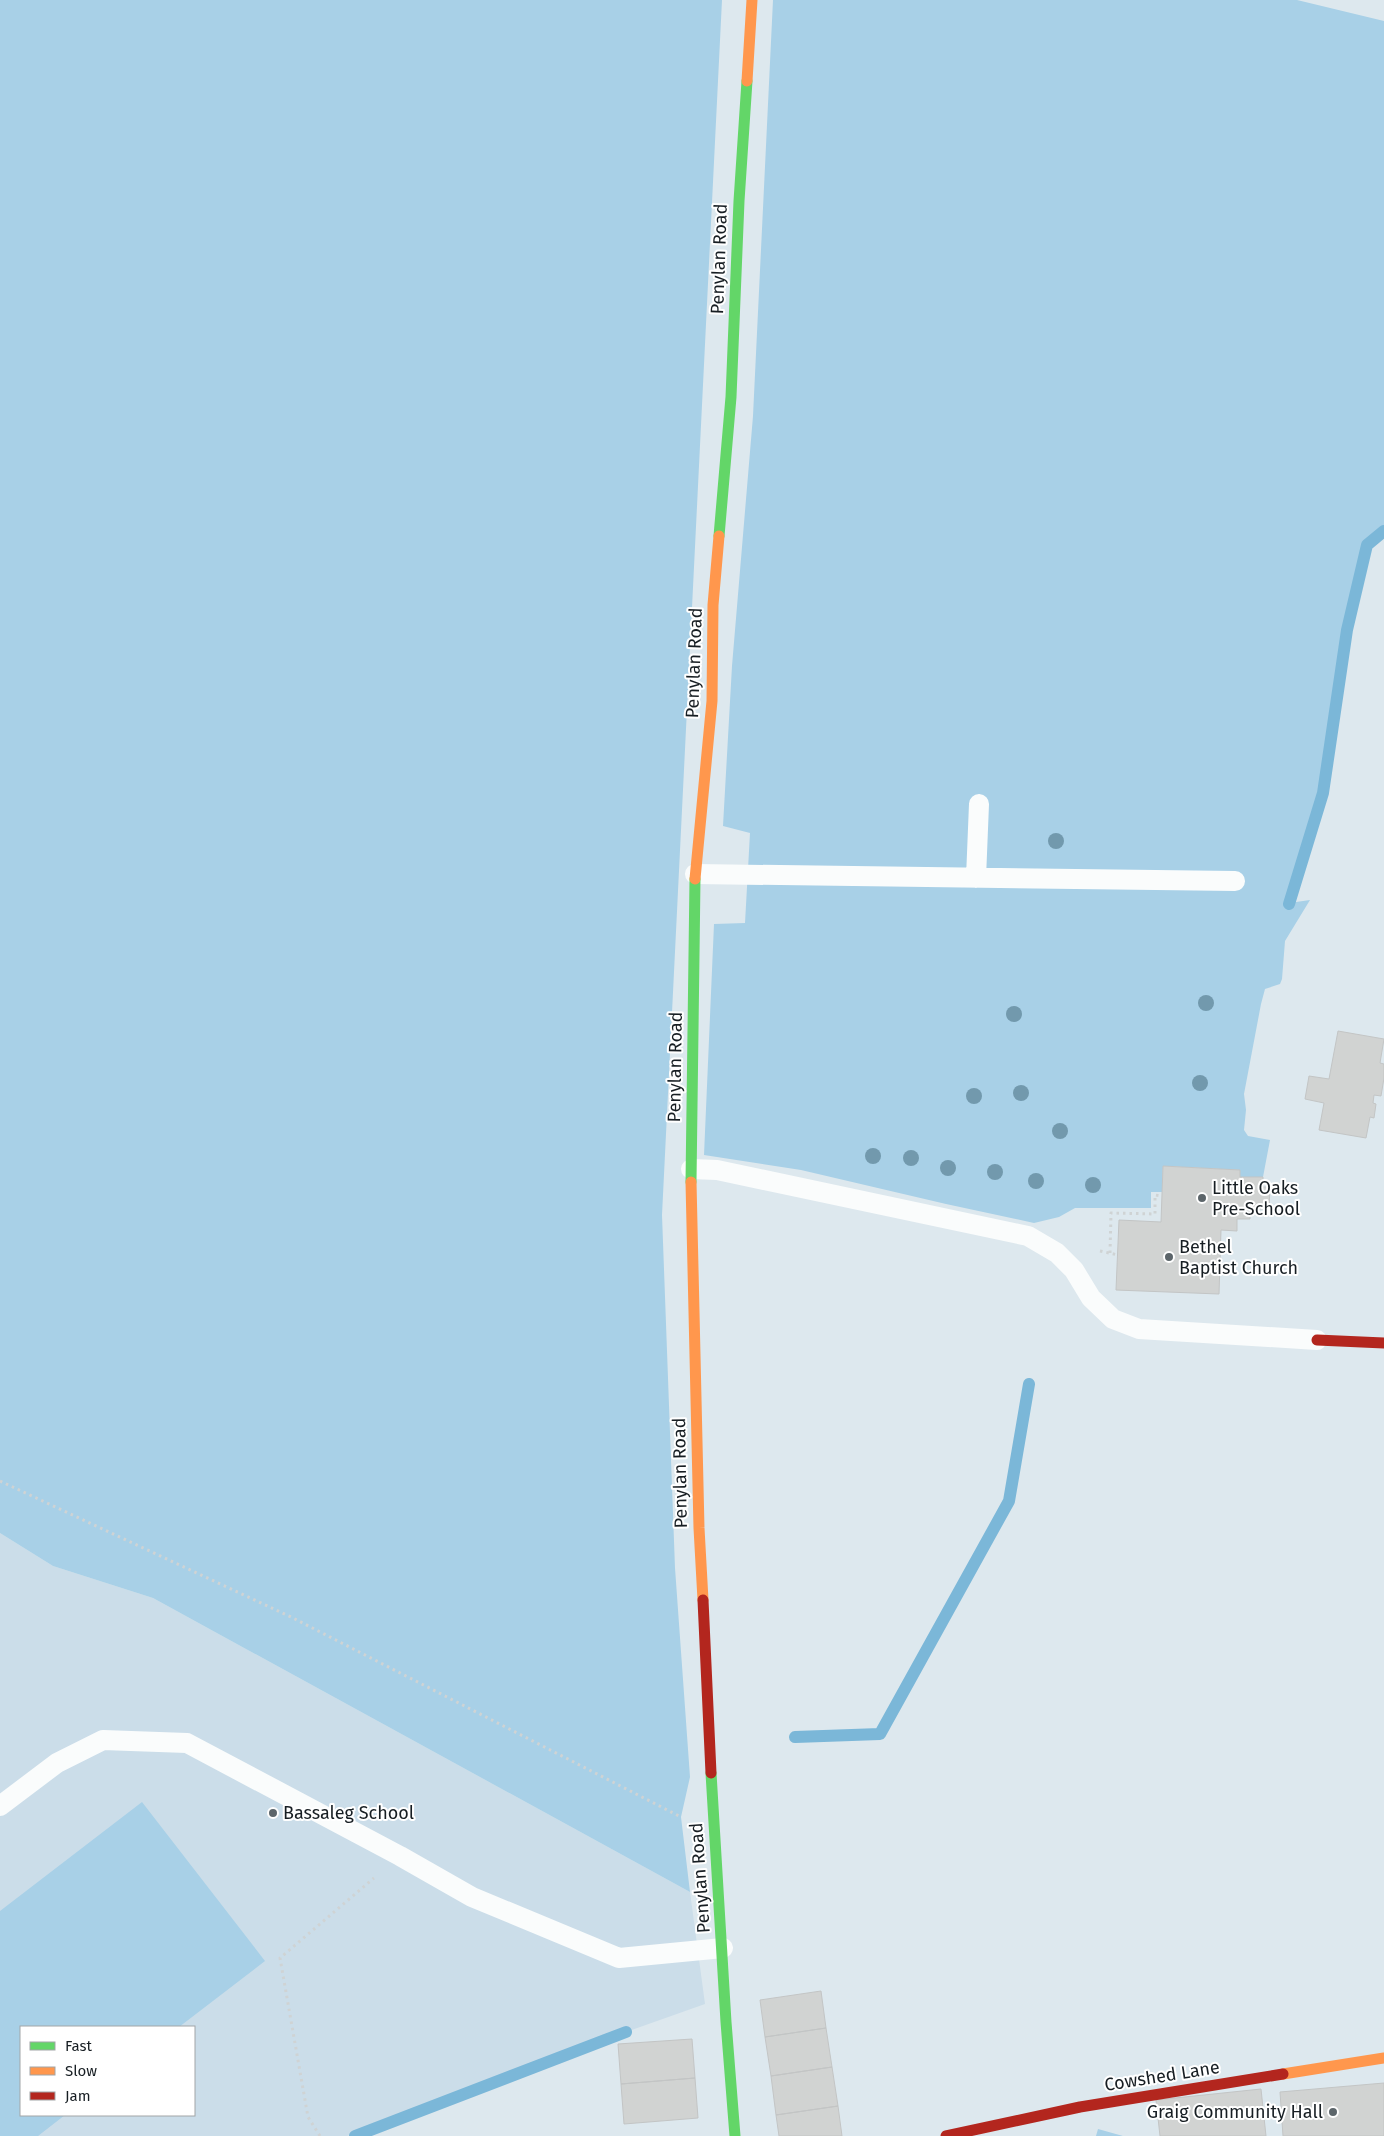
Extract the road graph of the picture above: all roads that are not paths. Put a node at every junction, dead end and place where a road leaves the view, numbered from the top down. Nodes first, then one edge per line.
1 (752, 0) edge
2 (979, 804) dead end
3 (695, 874) junction
4 (976, 878) junction
5 (1235, 881) dead end
6 (691, 1169) junction
7 (1317, 1340) joint
8 (1384, 1343) edge
9 (0, 1806) edge
10 (723, 1948) junction
11 (1384, 2058) edge
12 (735, 2136) edge
13 (946, 2136) edge

1 - 3 street, Penylan Road
2 - 4 lane
3 - 4 lane
3 - 6 street, Penylan Road
4 - 5 lane
6 - 7 lane
6 - 10 street, Penylan Road
7 - 8 street
9 - 10 lane
10 - 12 street, Penylan Road
11 - 13 street, Cowshed Lane

